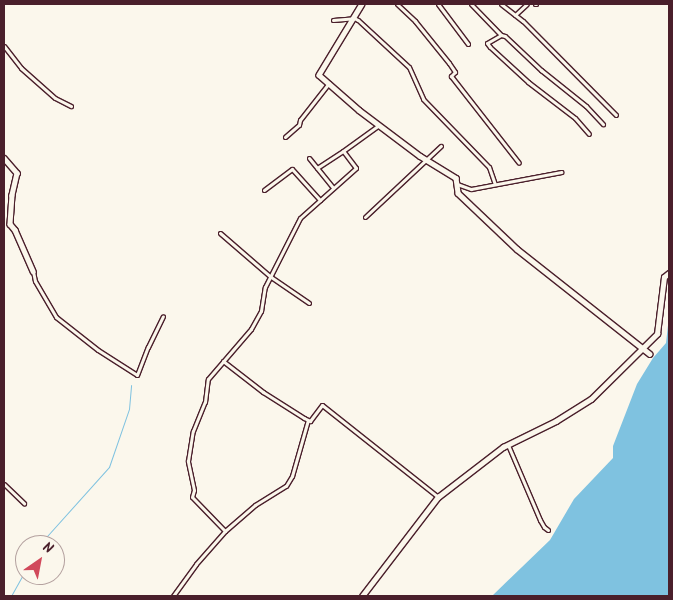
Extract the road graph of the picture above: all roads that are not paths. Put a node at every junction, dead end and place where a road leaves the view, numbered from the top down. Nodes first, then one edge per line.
1 (362, 4) edge
2 (397, 4) edge
3 (438, 4) edge
4 (471, 4) edge
5 (501, 4) edge
6 (526, 4) edge
7 (515, 15) junction
8 (354, 18) junction
9 (333, 20) dead end
10 (501, 36) junction
11 (468, 44) dead end
12 (4, 46) edge
13 (329, 83) junction
14 (71, 106) dead end
15 (616, 115) dead end
16 (603, 124) dead end
17 (379, 125) junction
18 (590, 134) dead end
19 (285, 137) dead end
20 (441, 146) dead end
21 (343, 151) junction
22 (4, 158) edge
23 (309, 158) dead end
24 (427, 161) junction
25 (519, 163) dead end
26 (317, 168) junction
27 (561, 172) dead end
28 (457, 184) junction
29 (495, 184) junction
30 (333, 188) junction
31 (264, 190) dead end
32 (320, 200) junction
33 (365, 217) dead end
34 (220, 233) dead end
35 (33, 271) joint
36 (669, 273) edge
37 (270, 276) junction
38 (309, 303) dead end
39 (163, 316) dead end
40 (643, 348) junction
41 (650, 354) dead end
42 (223, 361) junction
43 (308, 420) junction
44 (508, 444) junction
45 (4, 484) edge
46 (438, 497) junction
47 (24, 503) dead end
48 (548, 530) dead end
49 (225, 531) junction
50 (173, 596) edge
51 (362, 596) edge

1 - 8 street
2 - 25 street
3 - 11 street
4 - 10 street
5 - 7 street
6 - 7 street
7 - 15 street
8 - 9 street
8 - 13 street
8 - 29 street
10 - 16 street
10 - 18 street
12 - 14 street
13 - 17 street
13 - 19 street
17 - 21 street
17 - 24 street
20 - 24 street
21 - 26 street
21 - 30 street
22 - 35 street
23 - 26 street
24 - 28 street
24 - 33 street
26 - 30 street
27 - 29 street
28 - 29 street
28 - 40 street
30 - 32 street
31 - 32 street
32 - 37 street
34 - 37 street
35 - 39 street
36 - 40 street
37 - 38 street
37 - 42 street
40 - 41 street
40 - 44 street
42 - 43 street
42 - 49 street
43 - 46 street
43 - 49 street
44 - 46 street
44 - 48 street
45 - 47 street
46 - 51 street
49 - 50 street

